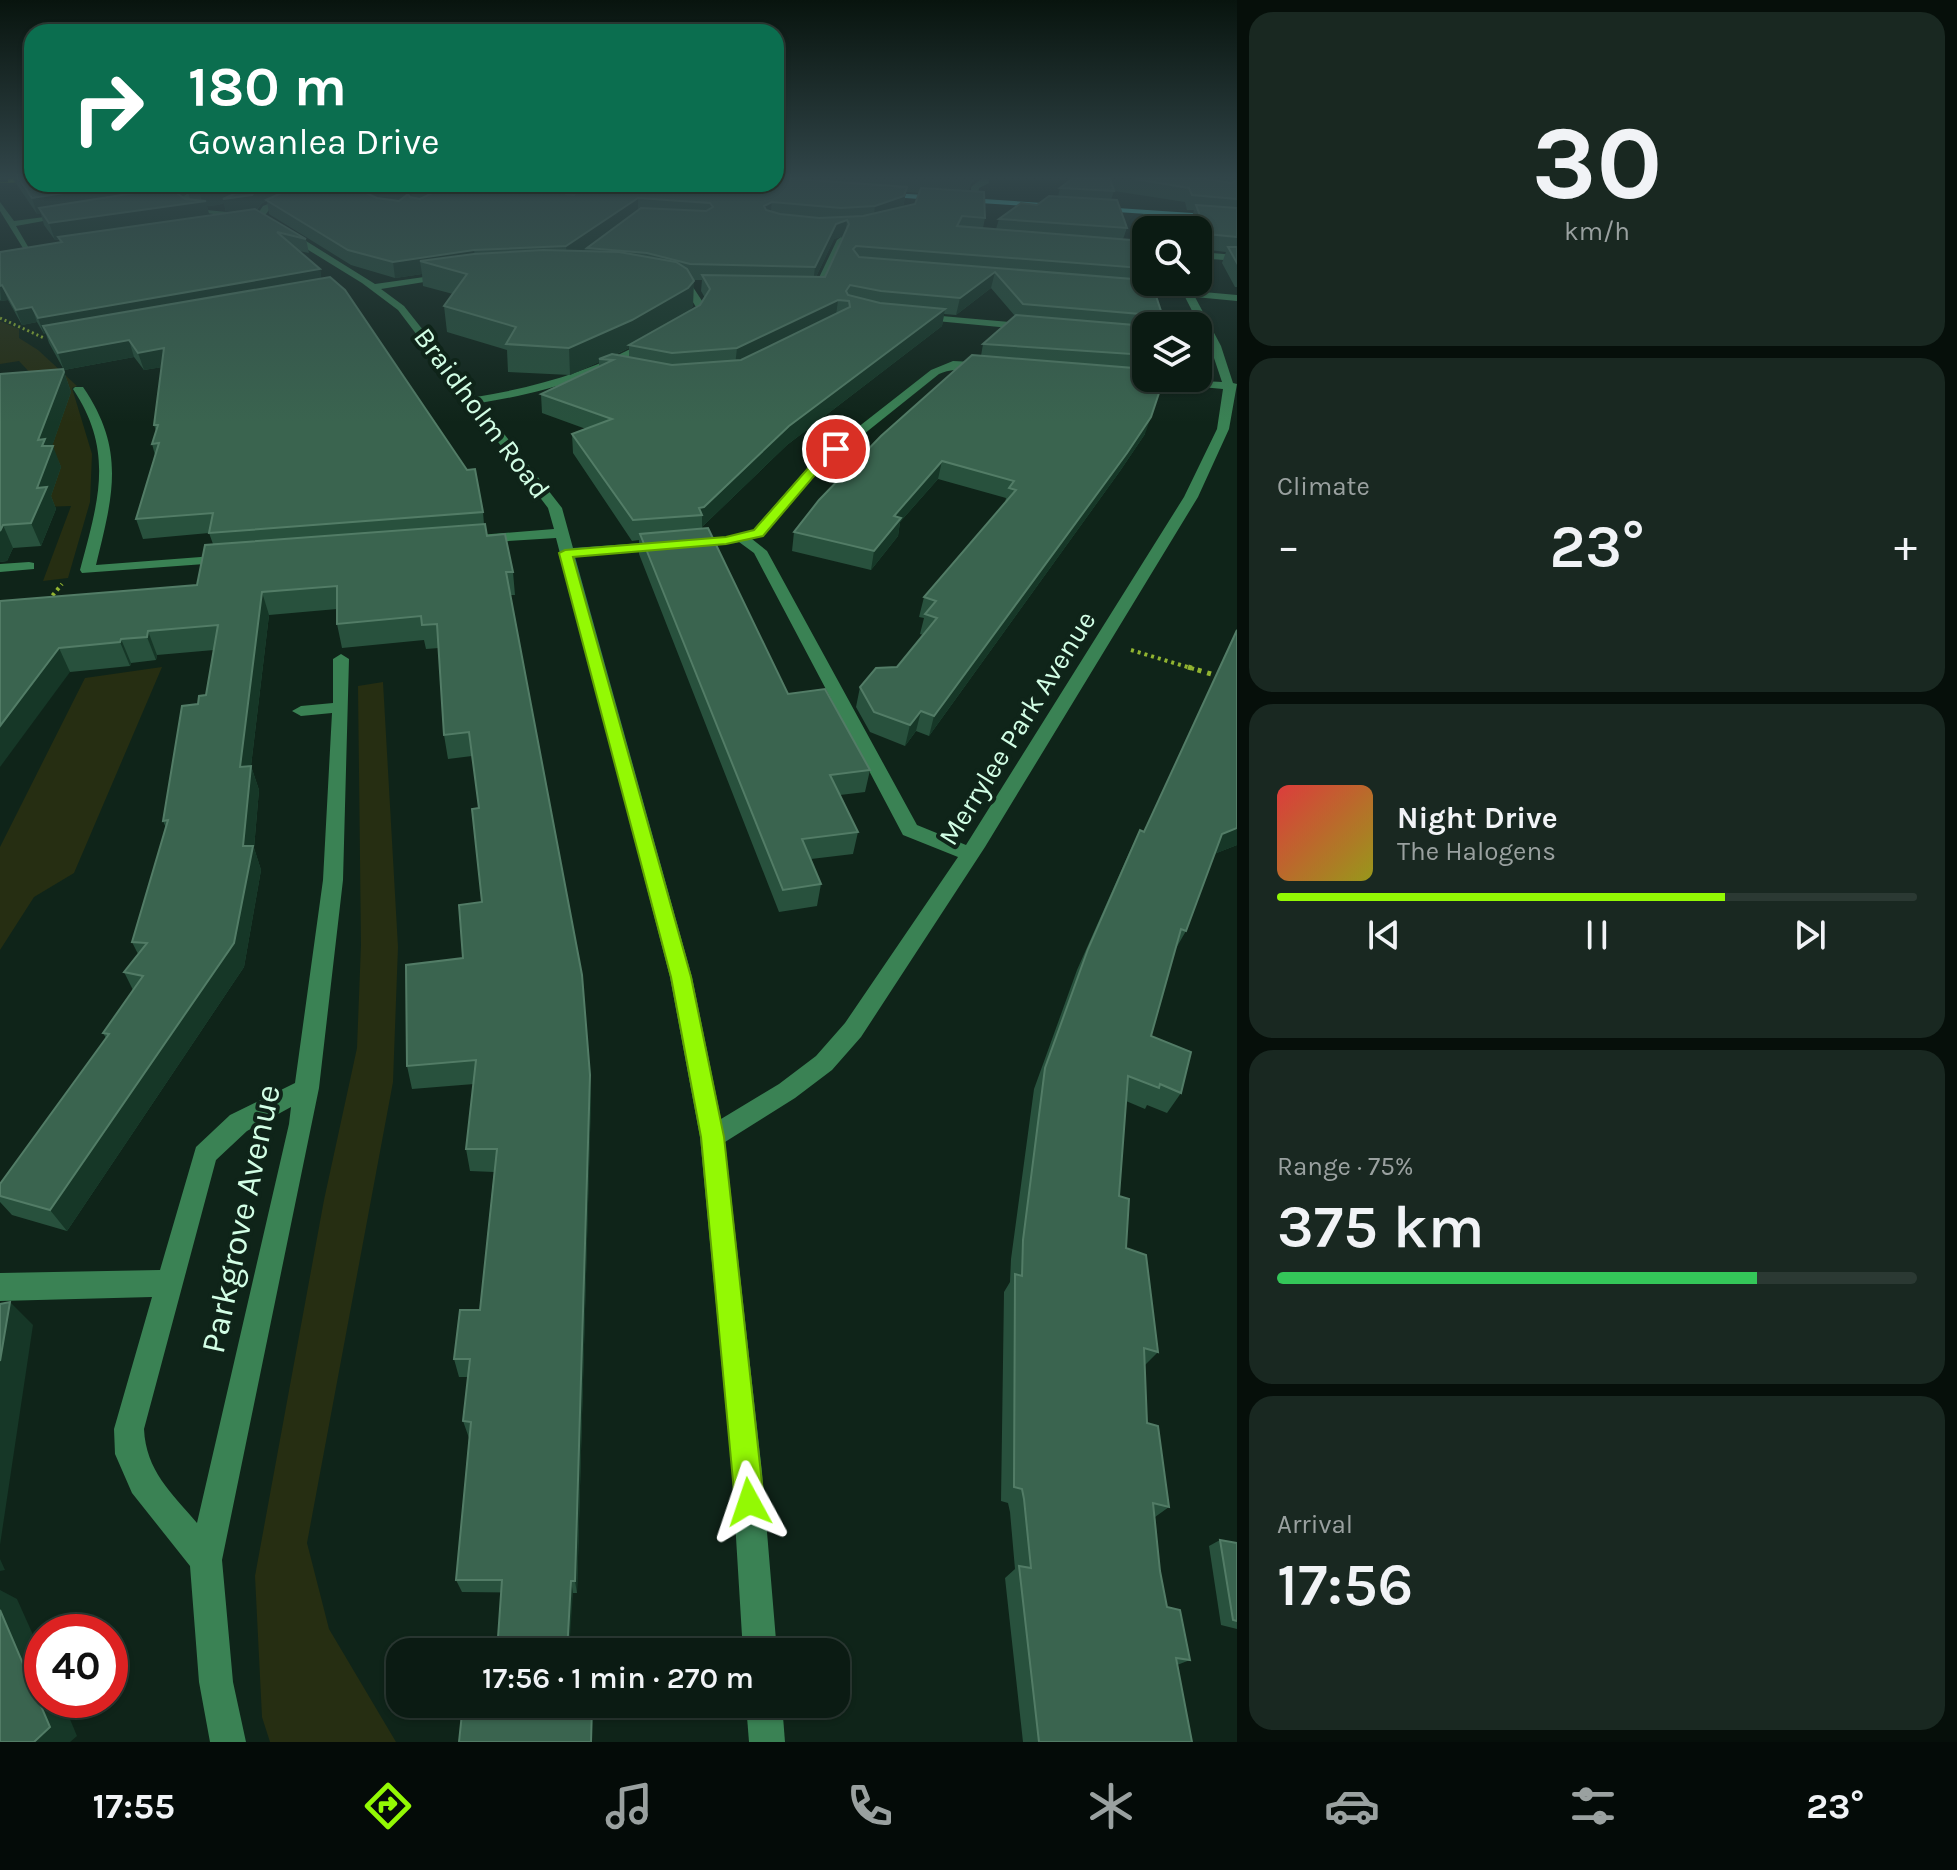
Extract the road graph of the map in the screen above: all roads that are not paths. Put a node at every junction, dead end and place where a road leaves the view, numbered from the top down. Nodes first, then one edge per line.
1 (327, 260) edge
2 (831, 260) edge
3 (458, 274) edge
4 (655, 277) edge
5 (363, 284) junction
6 (793, 288) edge
7 (1125, 289) edge
8 (1132, 289) edge
9 (1212, 293) edge
10 (1237, 298) edge
11 (909, 316) edge
12 (1051, 329) edge
13 (671, 330) edge
14 (660, 336) edge
15 (1212, 354) edge
16 (611, 366) junction
17 (1012, 367) edge
18 (626, 368) edge
19 (1120, 377) edge
20 (1233, 386) edge
21 (79, 389) dead end
22 (473, 401) junction
23 (562, 533) junction
24 (742, 538) junction
25 (467, 540) edge
26 (565, 553) junction
27 (246, 558) edge
28 (29, 566) dead end
29 (0, 568) edge
30 (341, 659) dead end
31 (341, 707) junction
32 (301, 711) dead end
33 (970, 854) junction
34 (307, 1088) junction
35 (712, 1137) junction
36 (169, 1283) junction
37 (0, 1287) edge
38 (206, 1560) junction
39 (759, 1638) edge
40 (765, 1718) edge
41 (228, 1742) edge
42 (767, 1742) edge

1 - 5 street, Braidholm Road
2 - 6 street
3 - 5 street
4 - 13 street
5 - 22 street, Braidholm Road
7 - 8 street
9 - 10 street
11 - 12 street
14 - 16 street
15 - 20 street, Merrylee Park Avenue
16 - 18 street
16 - 22 street
17 - 24 street
19 - 20 street
20 - 33 street, Merrylee Park Avenue
21 - 27 street
22 - 23 street, Braidholm Road
23 - 25 street
23 - 26 street, Braidholm Road
24 - 26 street
24 - 33 street
26 - 35 street, Braidholm Road
28 - 29 street
30 - 31 street, Parkgrove Avenue
31 - 32 street
31 - 34 street, Parkgrove Avenue
33 - 35 street, Merrylee Park Avenue
34 - 36 street
34 - 38 street, Parkgrove Avenue
35 - 39 street, Braidholm Road
36 - 37 street
36 - 38 street
38 - 41 street, Parkgrove Avenue
40 - 42 street

